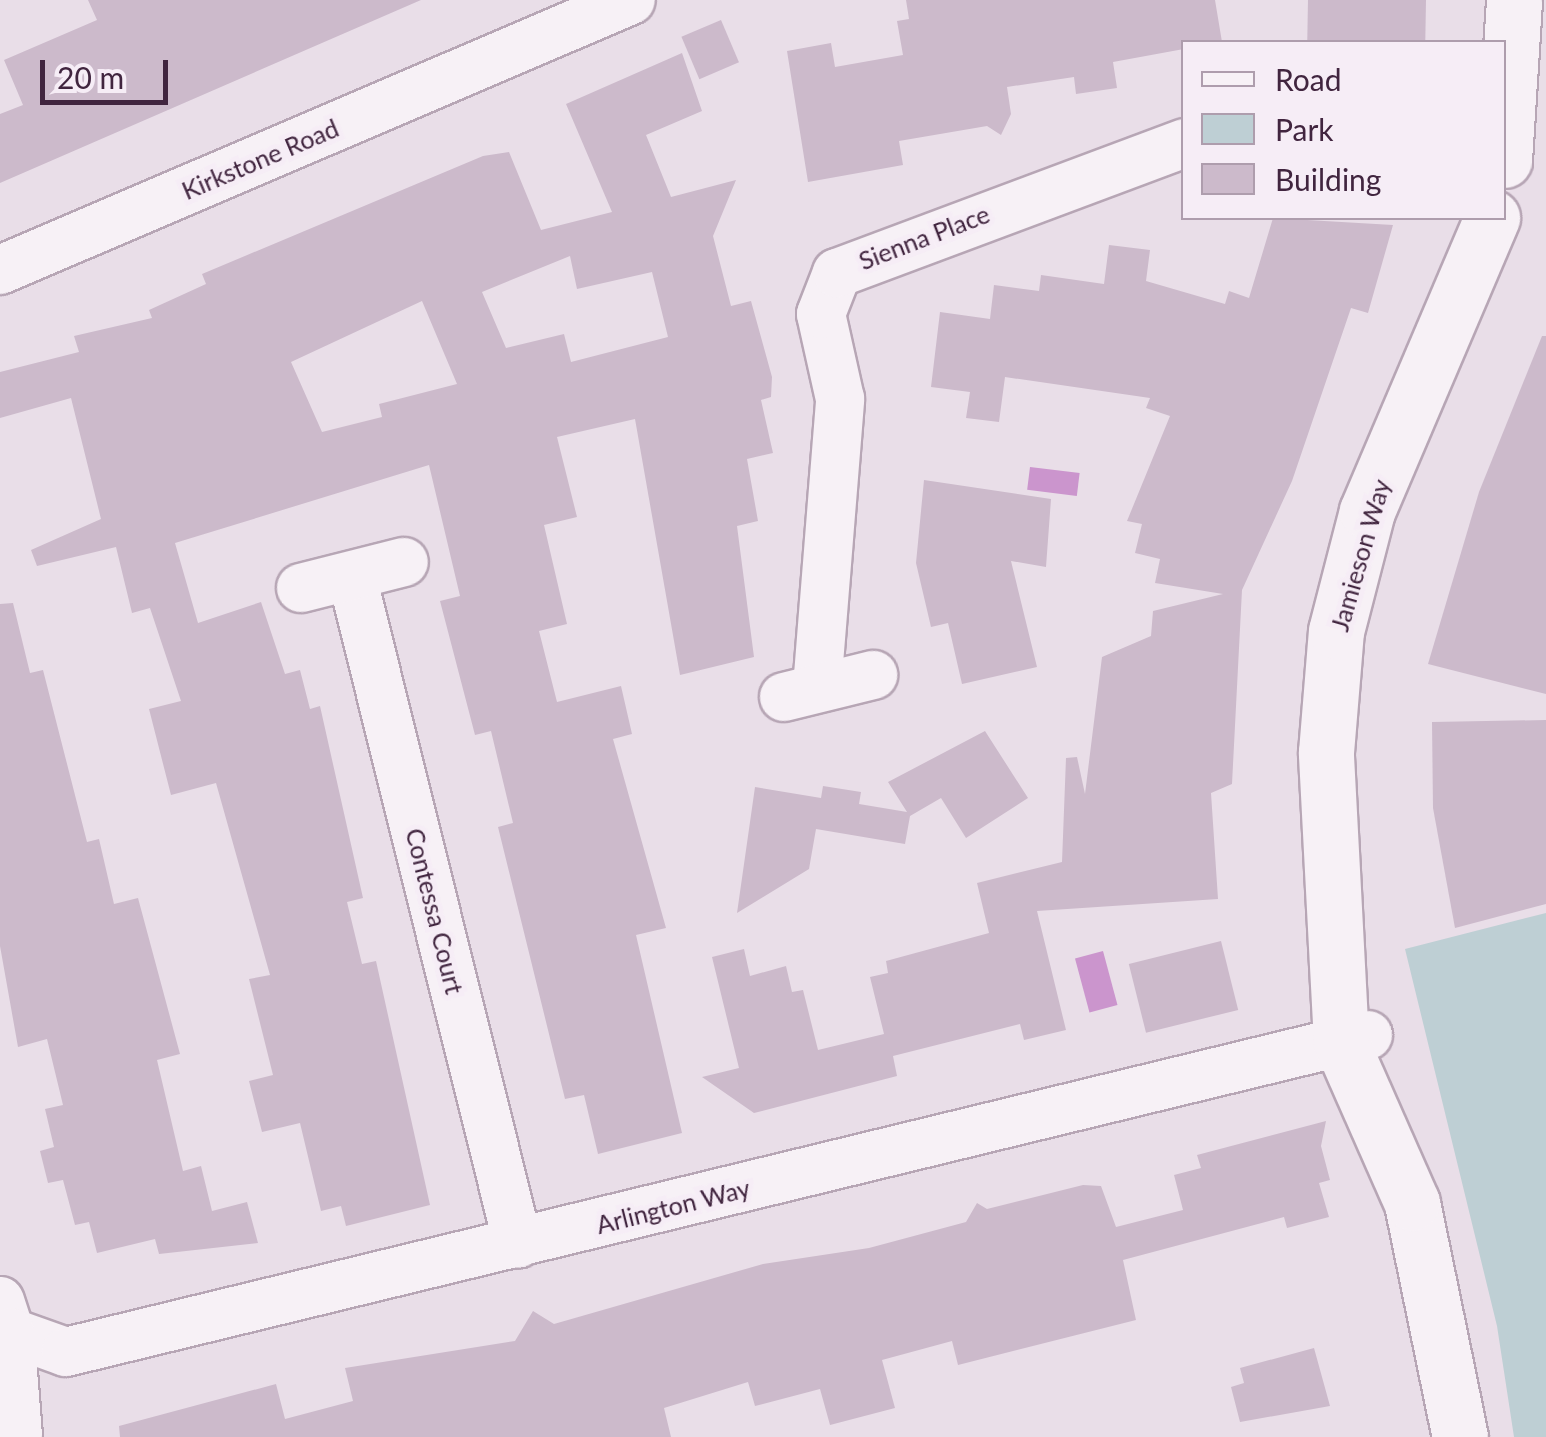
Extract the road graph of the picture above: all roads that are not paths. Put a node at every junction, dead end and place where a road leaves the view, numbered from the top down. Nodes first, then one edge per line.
1 (631, 0) edge
2 (1514, 0) edge
3 (1506, 128) edge
4 (1181, 143) edge
5 (1491, 220) edge
6 (0, 270) edge
7 (404, 562) dead end
8 (352, 577) junction
9 (301, 588) dead end
10 (873, 675) dead end
11 (1354, 1038) junction
12 (518, 1244) junction
13 (5, 1316) edge
14 (18, 1437) edge
15 (1460, 1437) edge

1 - 6 street, Kirkstone Road
2 - 3 street
4 - 10 street, Sienna Place
5 - 11 street, Jamieson Way
7 - 8 street
8 - 9 street
8 - 12 street, Contessa Court
11 - 12 street, Arlington Way
11 - 15 street, Jamieson Way
12 - 13 street, Arlington Way
13 - 14 street

